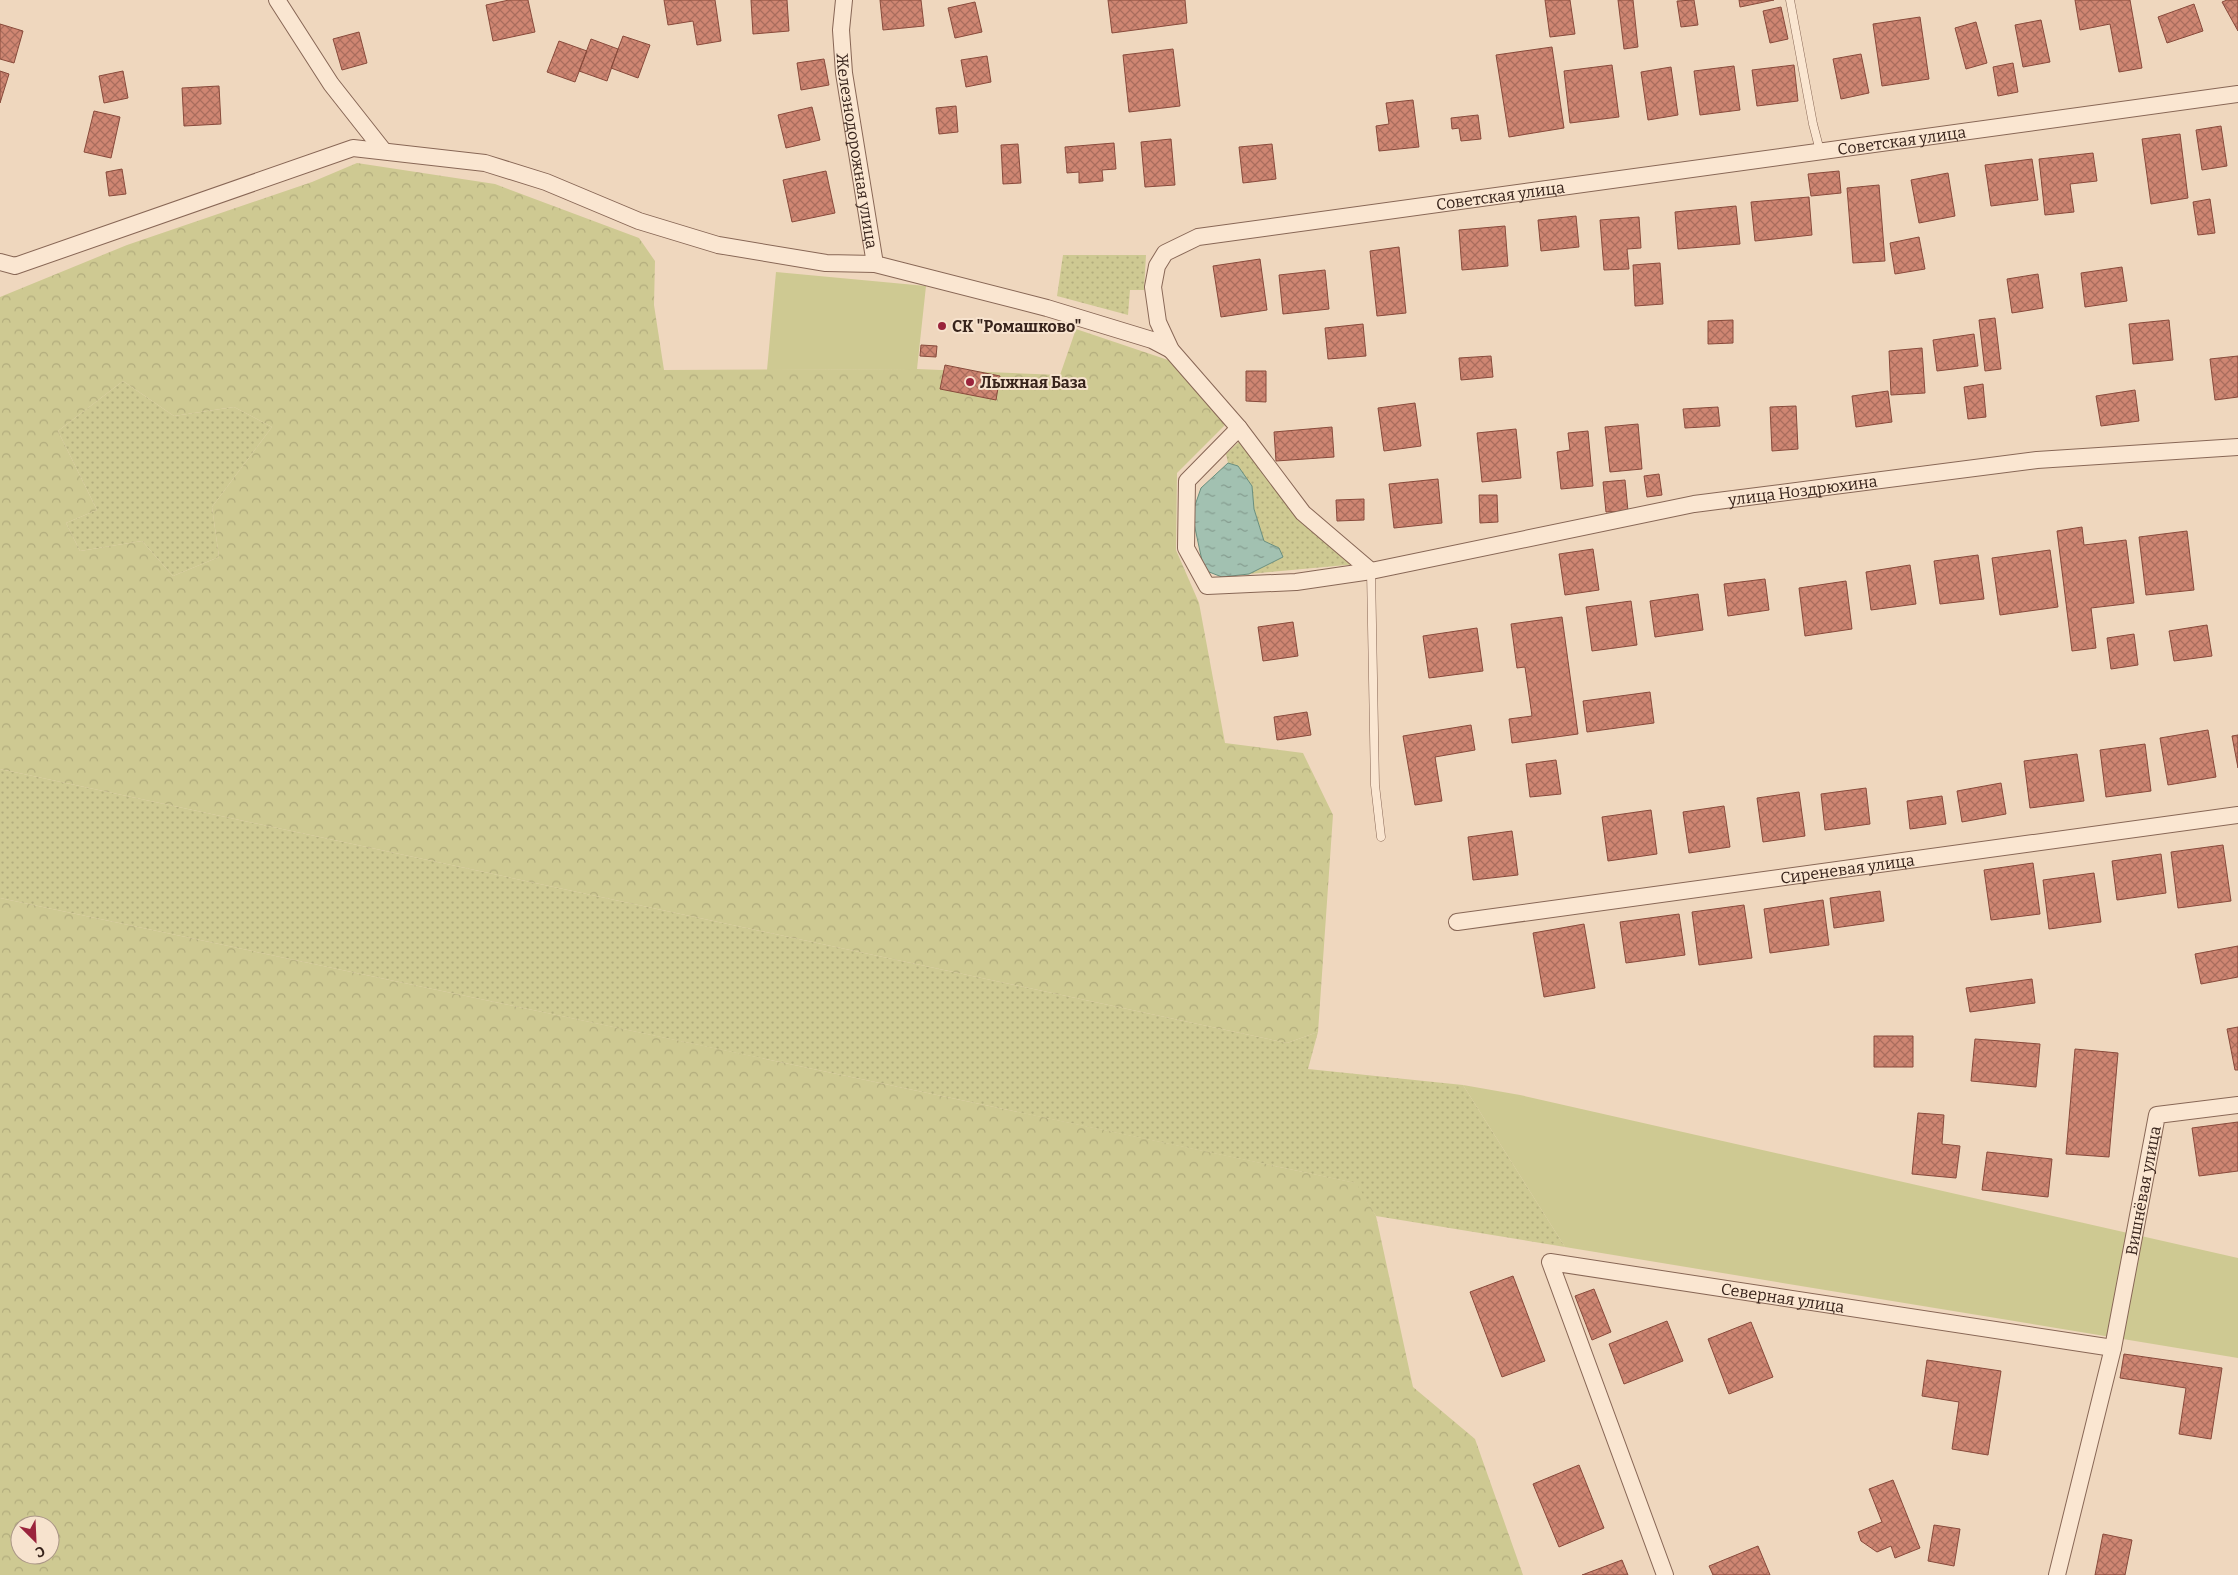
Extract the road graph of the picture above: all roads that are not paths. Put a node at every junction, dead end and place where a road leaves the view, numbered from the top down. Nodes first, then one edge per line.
1 (277, 0) edge
2 (844, 0) edge
3 (1790, 0) edge
4 (2238, 94) edge
5 (383, 150) junction
6 (1820, 151) junction
7 (0, 262) edge
8 (875, 264) junction
9 (1171, 350) junction
10 (1239, 428) junction
11 (2238, 448) edge
12 (1371, 571) junction
13 (2238, 815) edge
14 (1381, 837) dead end
15 (1457, 922) dead end
16 (2238, 1105) edge
17 (2113, 1348) junction
18 (1665, 1575) edge
19 (2057, 1575) edge

1 - 5 street
2 - 8 street, Железнодорожная улица
3 - 6 lane
4 - 6 street, Советская улица
5 - 7 street
5 - 8 street
6 - 9 street, Советская улица
8 - 9 street, Железнодорожная улица
9 - 10 street, Советская улица
10 - 12 street, Советская улица
10 - 12 street, улица Ноздрюхина
11 - 12 street, улица Ноздрюхина
12 - 14 lane
13 - 15 street, Сиреневая улица
16 - 17 street, Вишнёвая улица
17 - 18 street, Северная улица
17 - 19 street

